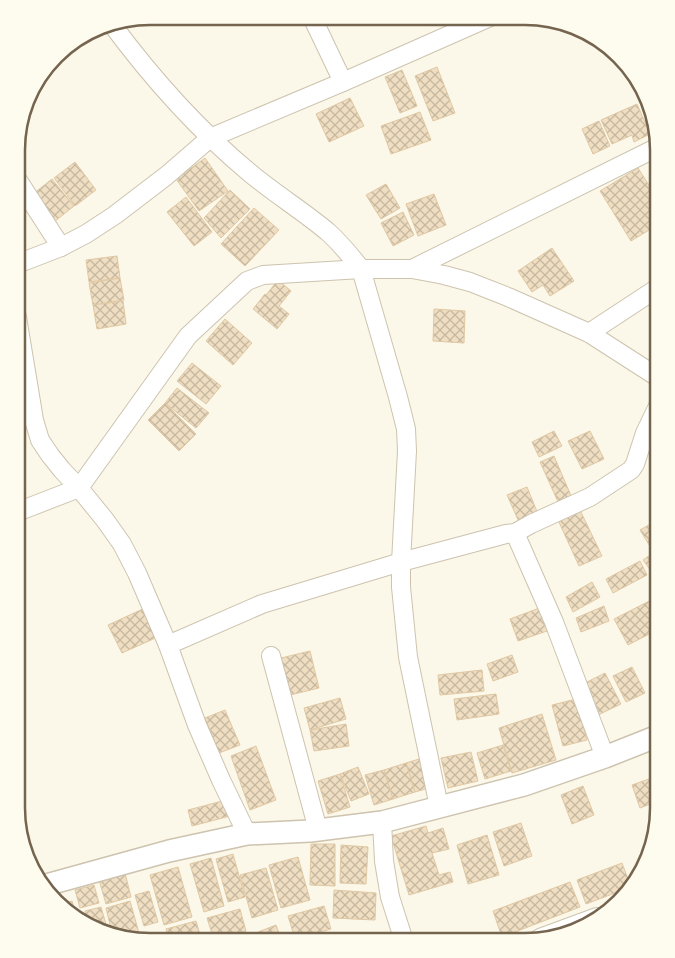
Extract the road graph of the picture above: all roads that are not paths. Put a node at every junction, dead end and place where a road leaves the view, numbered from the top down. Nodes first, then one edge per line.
1 (316, 25) edge
2 (472, 25) edge
3 (117, 30) edge
4 (343, 82) junction
5 (210, 138) junction
6 (650, 151) edge
7 (25, 192) edge
8 (61, 248) junction
9 (25, 261) edge
10 (361, 269) junction
11 (412, 269) junction
12 (650, 292) edge
13 (589, 333) junction
14 (25, 365) edge
15 (650, 372) edge
16 (650, 423) edge
17 (79, 488) junction
18 (25, 509) edge
19 (515, 533) junction
20 (401, 562) junction
21 (168, 644) junction
22 (271, 656) dead end
23 (650, 739) edge
24 (605, 756) junction
25 (439, 807) junction
26 (382, 822) junction
27 (318, 830) junction
28 (247, 834) junction
29 (51, 884) edge
30 (401, 933) edge

1 - 4 street
2 - 4 street
3 - 5 street
4 - 5 street
5 - 8 street
5 - 10 street
6 - 11 street
7 - 8 street
8 - 9 street
10 - 11 street
10 - 17 street
10 - 20 street
11 - 13 street
12 - 13 street
13 - 15 street
14 - 17 street
16 - 19 street
17 - 18 street
17 - 21 street
19 - 20 street
19 - 24 street
20 - 21 street
20 - 25 street
21 - 28 street
22 - 27 street
23 - 24 street
24 - 25 street
25 - 26 street
26 - 27 street
26 - 30 street
27 - 28 street
28 - 29 street

